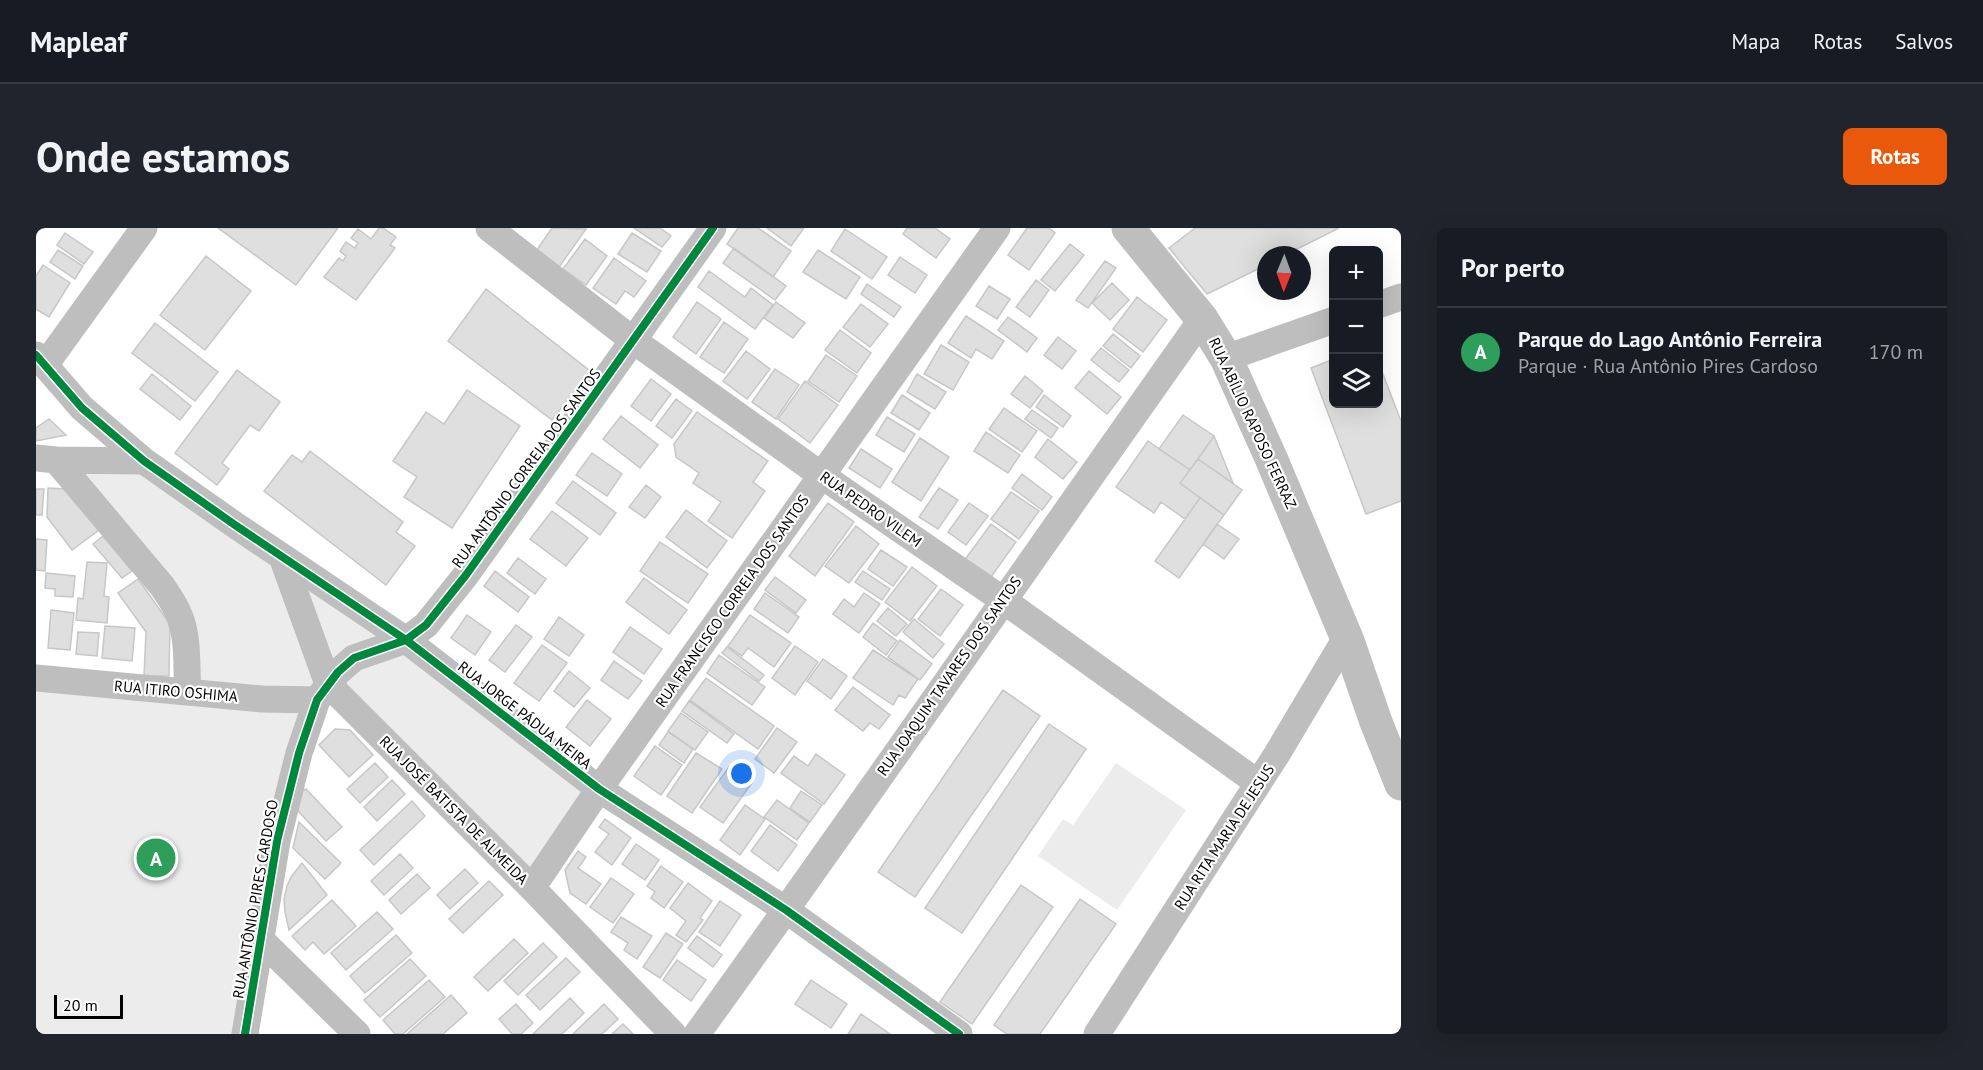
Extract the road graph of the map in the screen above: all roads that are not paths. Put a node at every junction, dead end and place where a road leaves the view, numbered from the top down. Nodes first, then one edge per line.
1 (144, 228) edge
2 (489, 228) edge
3 (713, 228) edge
4 (997, 228) edge
5 (1128, 228) edge
6 (1401, 297) edge
7 (1383, 303) edge
8 (1202, 319) junction
9 (1329, 322) edge
10 (634, 341) junction
11 (1226, 358) junction
12 (40, 360) edge
13 (46, 459) edge
14 (144, 461) junction
15 (821, 475) junction
16 (282, 558) junction
17 (1003, 600) junction
18 (1346, 638) junction
19 (406, 640) junction
20 (36, 678) edge
21 (188, 692) junction
22 (323, 692) junction
23 (1258, 783) junction
24 (1401, 784) edge
25 (599, 789) junction
26 (532, 888) junction
27 (786, 910) junction
28 (261, 940) junction
29 (245, 1034) edge
30 (357, 1034) edge
31 (673, 1034) edge
32 (696, 1034) edge
33 (959, 1034) edge
34 (1097, 1034) edge

1 - 12 street
2 - 10 street, RUA PEDRO VILEM
3 - 10 street, RUA ANTÔNIO CORREIA DOS SANTOS
4 - 15 street, RUA FRANCISCO CORREIA DOS SANTOS
5 - 8 street, RUA ABÍLIO RAPOSO FERRAZ
6 - 7 street
8 - 11 street, RUA ABÍLIO RAPOSO FERRAZ
8 - 17 street, RUA JOAQUIM TAVARES DOS SANTOS
9 - 11 street
10 - 15 street, RUA PEDRO VILEM
10 - 19 street, RUA ANTÔNIO CORREIA DOS SANTOS
11 - 18 street, RUA ABÍLIO RAPOSO FERRAZ
12 - 14 street, RUA JORGE PÁDUA MEIRA
13 - 14 street
13 - 21 street
14 - 16 street, RUA JORGE PÁDUA MEIRA
15 - 17 street, RUA PEDRO VILEM
15 - 25 street, RUA FRANCISCO CORREIA DOS SANTOS
16 - 19 street, RUA JORGE PÁDUA MEIRA
16 - 22 street, RUA JOSÉ BATISTA DE ALMEIDA
17 - 23 street, RUA PEDRO VILEM
17 - 27 street, RUA JOAQUIM TAVARES DOS SANTOS
18 - 23 street, RUA RITA MARIA DE JESUS
18 - 24 street, RUA ABÍLIO RAPOSO FERRAZ
19 - 22 street, RUA ANTÔNIO CORREIA DOS SANTOS
19 - 25 street, RUA JORGE PÁDUA MEIRA
20 - 21 street, RUA ITIRO OSHIMA
21 - 22 street, RUA ITIRO OSHIMA
22 - 26 street, RUA JOSÉ BATISTA DE ALMEIDA
22 - 28 street, RUA ANTÔNIO PIRES CARDOSO
23 - 34 street, RUA RITA MARIA DE JESUS
25 - 26 street, RUA FRANCISCO CORREIA DOS SANTOS
25 - 27 street, RUA JORGE PÁDUA MEIRA
26 - 31 street, RUA JOSÉ BATISTA DE ALMEIDA
27 - 32 street, RUA JOAQUIM TAVARES DOS SANTOS
27 - 33 street, RUA JORGE PÁDUA MEIRA
28 - 29 street, RUA ANTÔNIO PIRES CARDOSO
28 - 30 street

